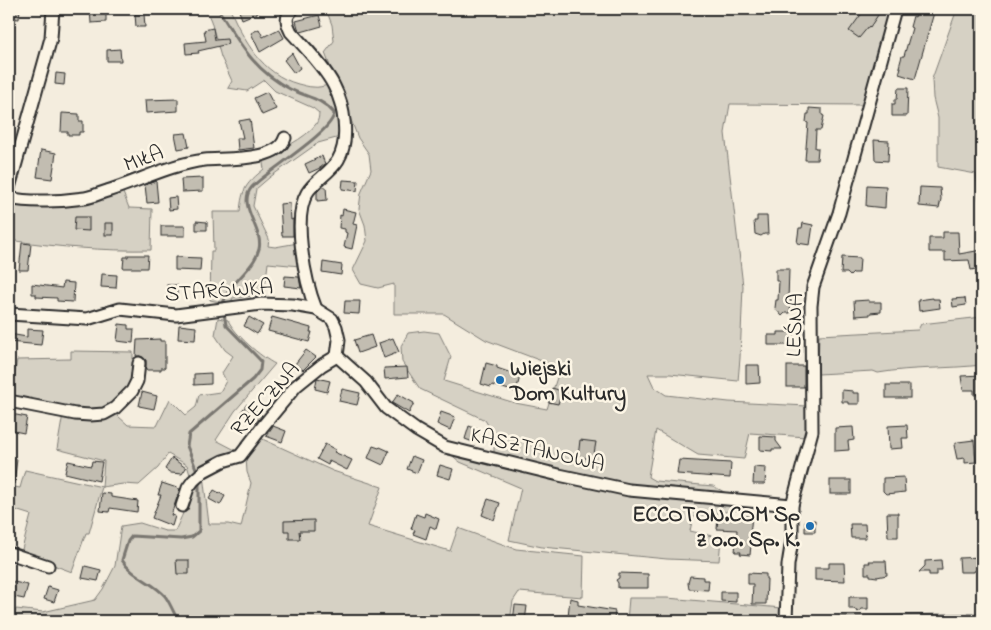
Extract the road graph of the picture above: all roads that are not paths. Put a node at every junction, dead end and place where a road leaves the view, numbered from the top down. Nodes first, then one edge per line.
1 (53, 9) edge
2 (292, 9) edge
3 (895, 9) edge
4 (285, 138) dead end
5 (9, 188) edge
6 (9, 198) edge
7 (316, 309) junction
8 (9, 314) edge
9 (338, 356) junction
10 (138, 363) dead end
11 (9, 401) edge
12 (792, 505) junction
13 (182, 506) dead end
14 (9, 553) edge
15 (48, 566) dead end
16 (786, 621) edge

1 - 5 street
2 - 7 street
3 - 12 street, LEŚNA
4 - 6 street, MIŁA
7 - 8 street, STARÓWKA
7 - 9 street
9 - 12 street, KASZTANOWA
9 - 13 street, RZECZNA
10 - 11 street
12 - 16 street, LEŚNA
14 - 15 street

